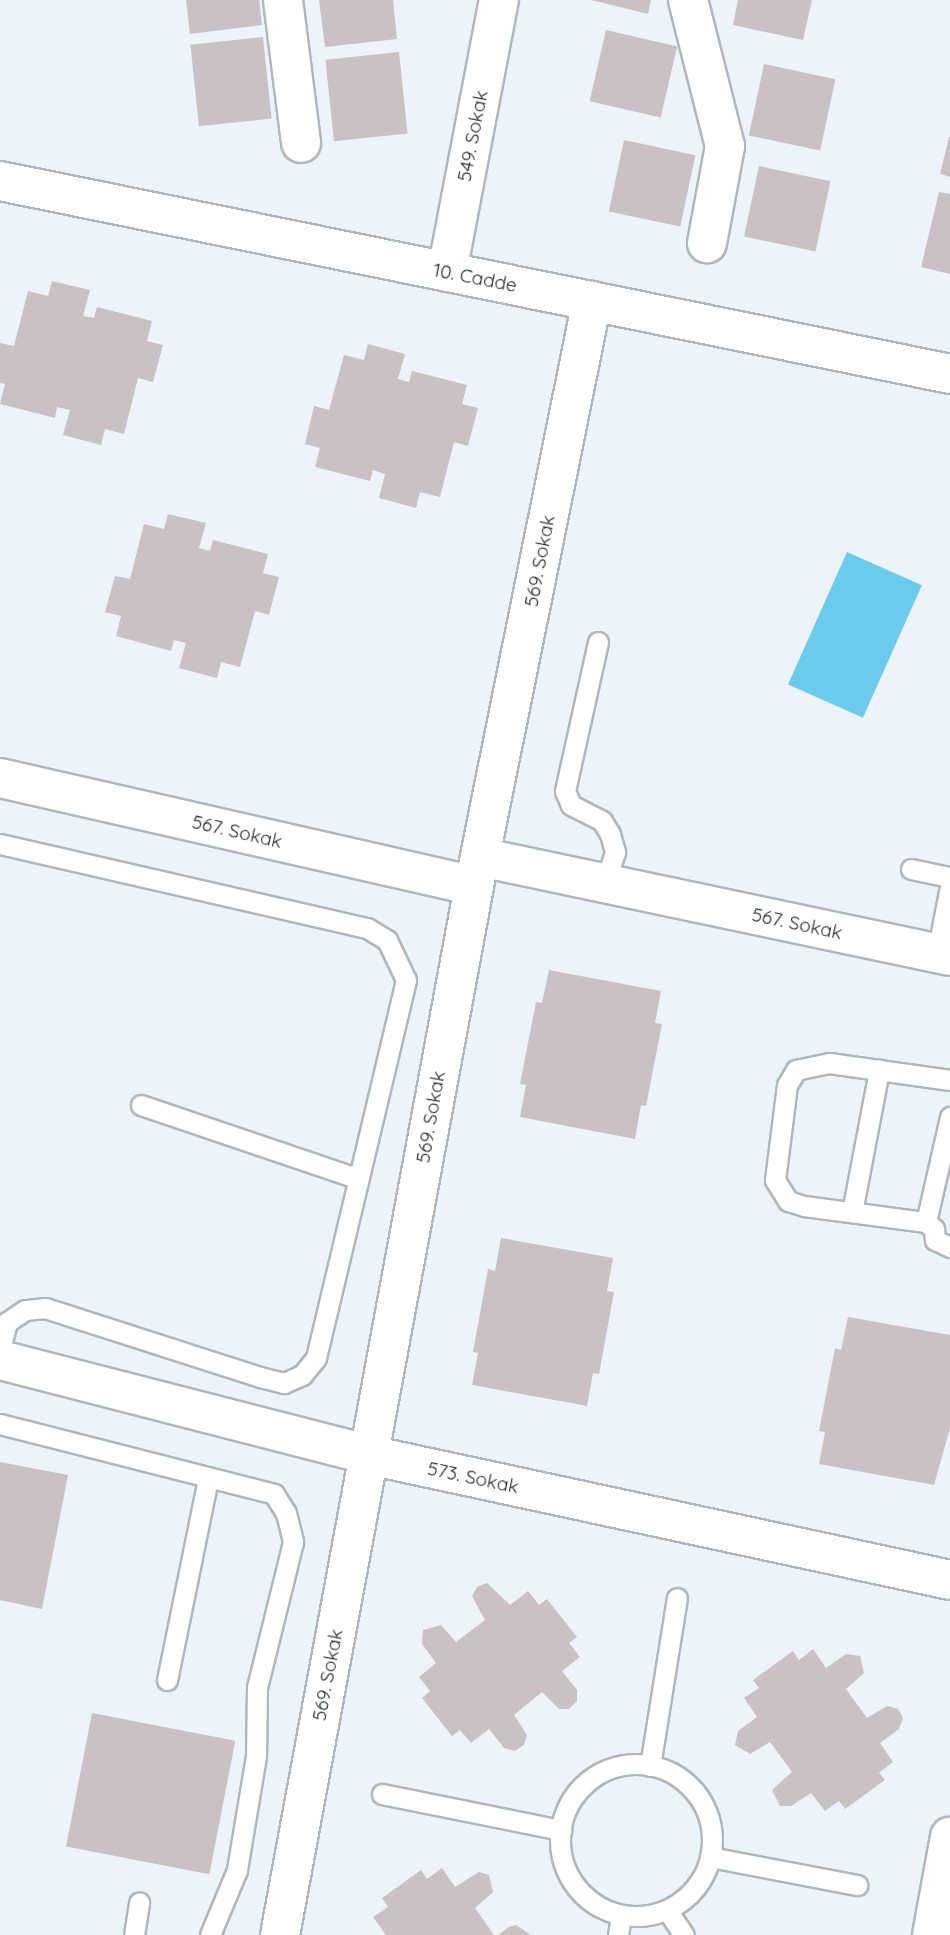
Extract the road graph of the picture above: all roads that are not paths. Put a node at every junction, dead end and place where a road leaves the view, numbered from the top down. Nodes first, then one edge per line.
1 (283, 0) edge
2 (499, 0) edge
3 (688, 0) edge
4 (301, 143) dead end
5 (0, 181) edge
6 (707, 243) dead end
7 (447, 272) junction
8 (592, 301) junction
9 (950, 374) edge
10 (598, 642) dead end
11 (0, 778) edge
12 (0, 844) edge
13 (911, 869) dead end
14 (477, 871) junction
15 (950, 877) edge
16 (605, 883) junction
17 (950, 886) edge
18 (944, 955) edge
19 (879, 1070) junction
20 (950, 1080) edge
21 (141, 1105) dead end
22 (950, 1117) edge
23 (357, 1178) junction
24 (852, 1212) junction
25 (926, 1222) junction
26 (950, 1247) edge
27 (0, 1351) edge
28 (0, 1360) edge
29 (0, 1424) edge
30 (369, 1455) junction
31 (208, 1478) junction
32 (950, 1580) edge
33 (677, 1598) dead end
34 (167, 1680) dead end
35 (650, 1766) junction
36 (382, 1794) dead end
37 (561, 1830) junction
38 (950, 1837) edge
39 (710, 1857) junction
40 (857, 1885) dead end
41 (139, 1902) dead end
42 (667, 1910) junction
43 (621, 1914) junction
44 (134, 1935) edge
45 (209, 1935) edge
46 (280, 1935) edge
47 (618, 1935) edge
48 (684, 1935) edge
49 (932, 1935) edge

1 - 4 street
2 - 7 street, 549. Sokak
3 - 6 street
5 - 7 street, 10. Cadde
7 - 8 street, 10. Cadde
8 - 9 street, 10. Cadde
8 - 14 street, 569. Sokak
10 - 16 lane
11 - 14 street, 567. Sokak
12 - 23 lane
13 - 15 lane
14 - 16 street, 567. Sokak
14 - 30 street, 569. Sokak
16 - 18 street, 567. Sokak
17 - 18 lane
19 - 20 lane
19 - 24 lane
19 - 24 lane
21 - 23 lane
22 - 25 lane
23 - 27 lane
24 - 25 lane
25 - 26 lane
28 - 30 street, 573. Sokak
29 - 31 lane
30 - 32 street, 573. Sokak
30 - 46 street, 569. Sokak
31 - 34 lane
31 - 45 lane
33 - 35 lane
35 - 37 lane
35 - 39 lane
36 - 37 lane
37 - 43 lane
38 - 49 street
39 - 40 lane
39 - 42 lane
41 - 44 lane
42 - 43 lane
42 - 48 lane
43 - 47 lane

